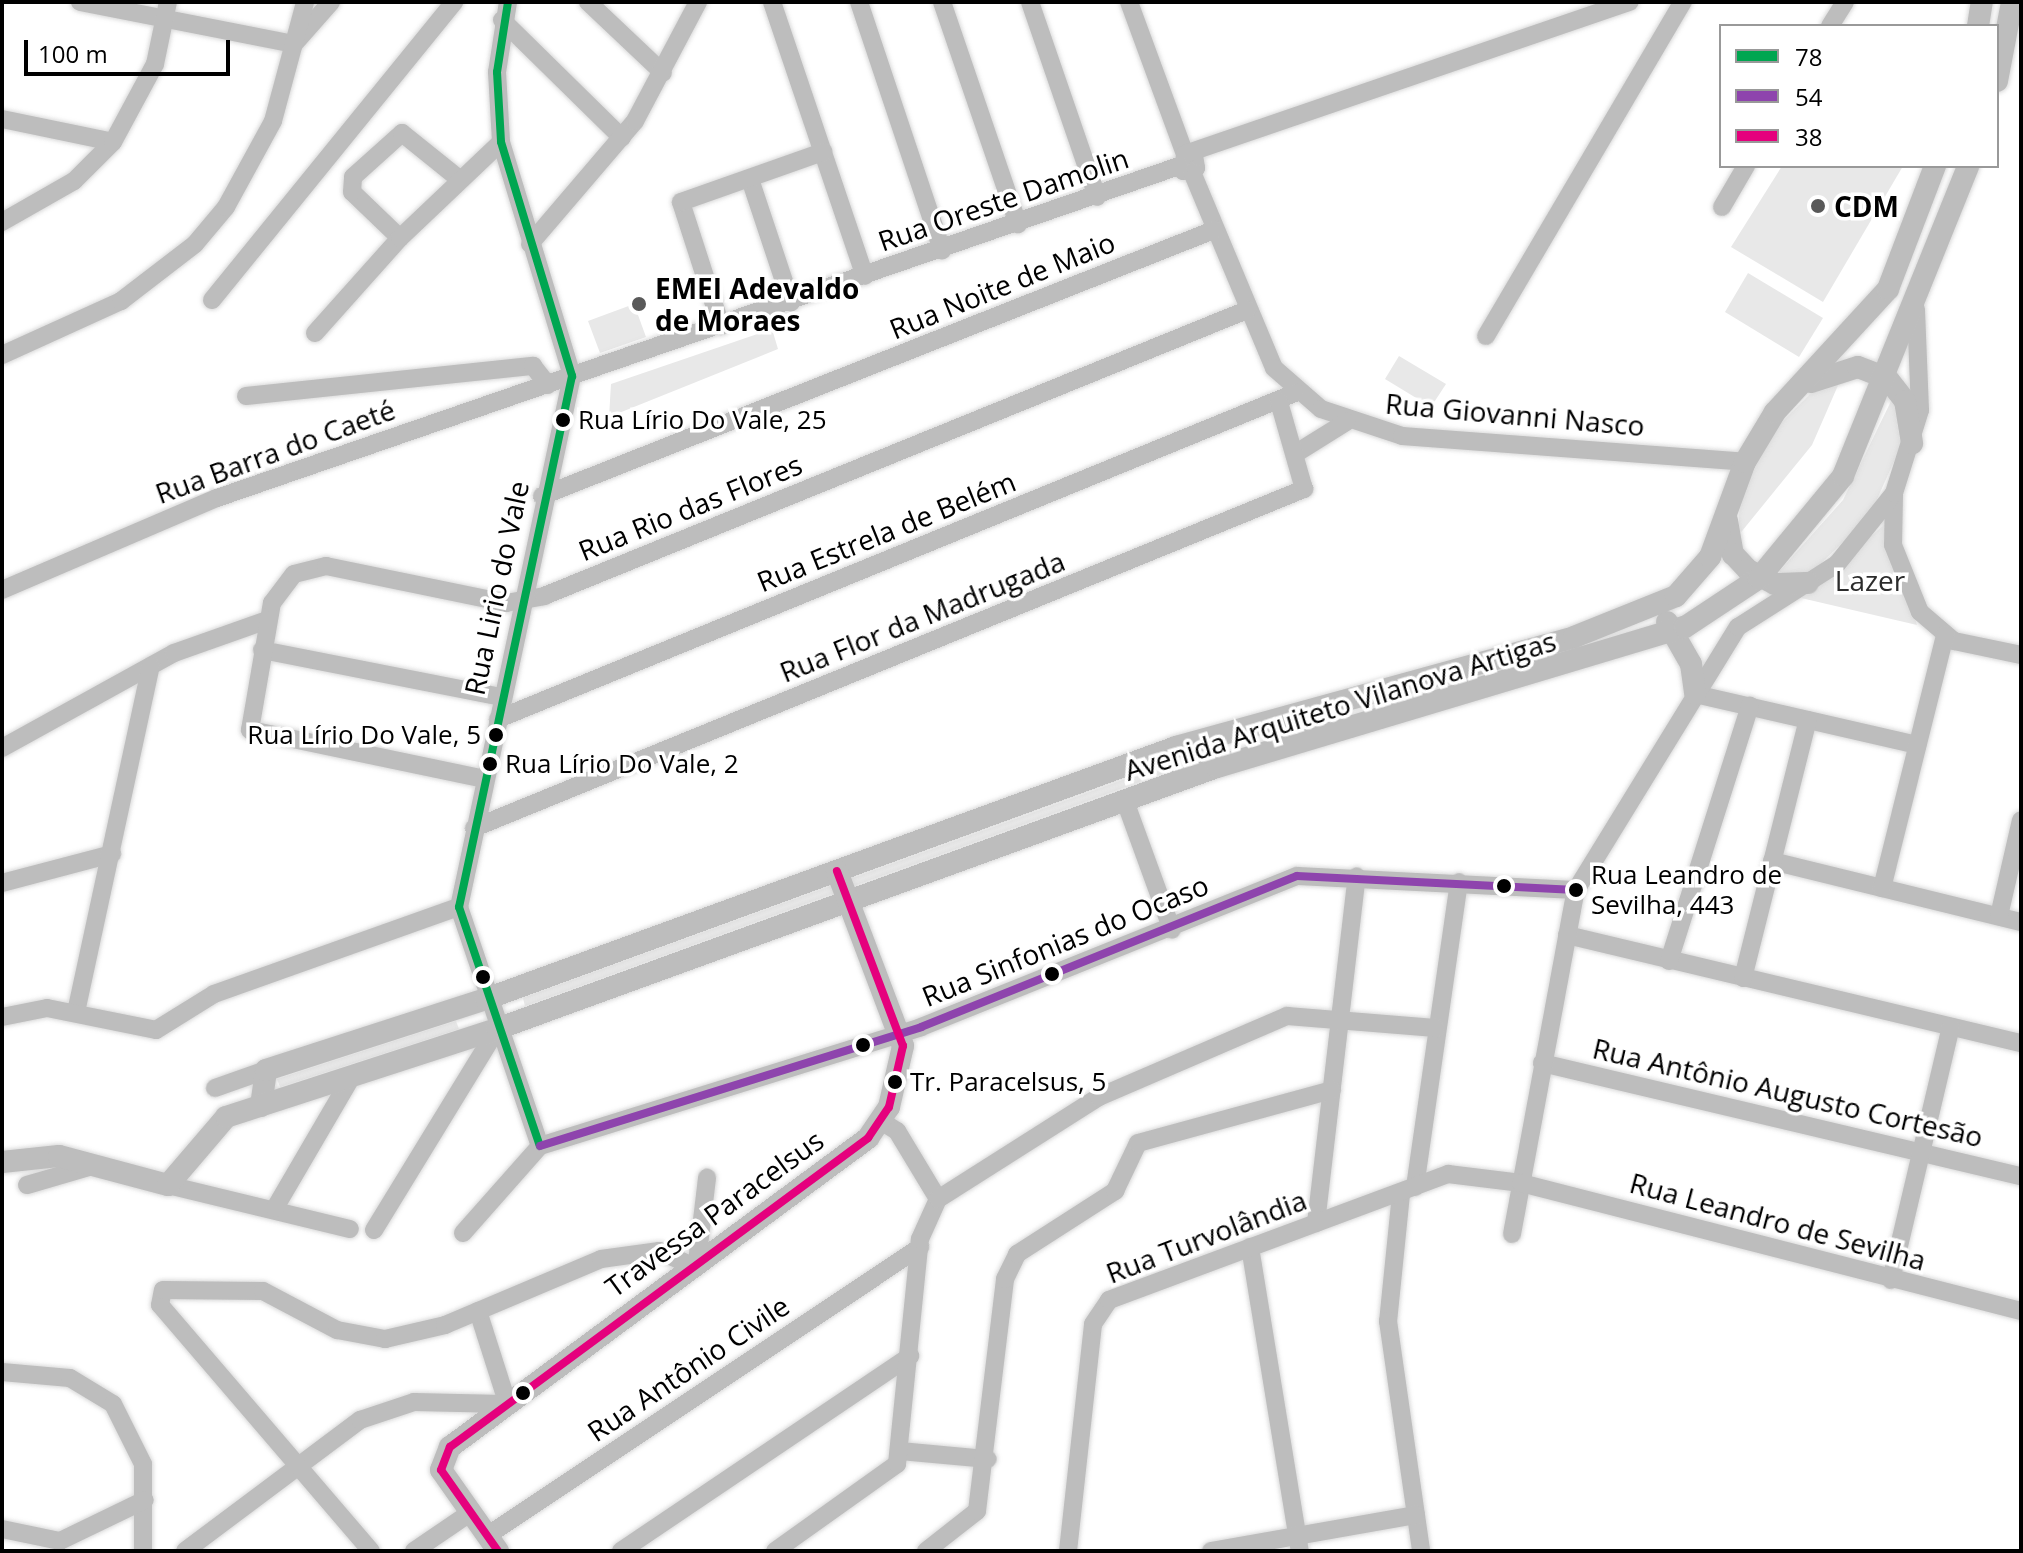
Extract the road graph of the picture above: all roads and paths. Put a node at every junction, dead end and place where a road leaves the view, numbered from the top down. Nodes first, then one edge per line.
1 (80, 2) edge
2 (168, 2) edge
3 (305, 2) edge
4 (331, 2) edge
5 (454, 2) edge
6 (508, 2) edge
7 (588, 2) edge
8 (772, 2) edge
9 (859, 2) edge
10 (942, 2) edge
11 (1030, 2) edge
12 (1129, 2) edge
13 (1630, 2) edge
14 (1683, 2) edge
15 (1845, 2) edge
16 (1982, 2) edge
17 (2012, 2) edge
18 (696, 3) edge
19 (502, 20) junction
20 (164, 21) junction
21 (1831, 24) edge
22 (1978, 24) edge
23 (294, 44) junction
24 (1999, 70) edge
25 (663, 73) junction
26 (2, 119) edge
27 (622, 138) junction
28 (113, 142) junction
29 (501, 142) junction
30 (823, 152) junction
31 (1189, 162) junction
32 (1745, 168) edge
33 (1934, 168) edge
34 (1967, 168) edge
35 (458, 178) junction
36 (750, 179) junction
37 (1097, 197) junction
38 (1722, 207) dead end
39 (2, 222) edge
40 (1018, 224) junction
41 (1214, 230) junction
42 (400, 238) junction
43 (530, 244) junction
44 (942, 250) junction
45 (865, 276) junction
46 (212, 300) dead end
47 (791, 302) junction
48 (1916, 309) junction
49 (1247, 310) junction
50 (721, 326) junction
51 (315, 333) dead end
52 (1486, 336) dead end
53 (2, 355) edge
54 (572, 376) junction
55 (1887, 378) junction
56 (548, 385) junction
57 (1799, 387) junction
58 (246, 396) dead end
59 (1287, 398) junction
60 (1346, 422) junction
61 (1912, 443) junction
62 (1298, 452) junction
63 (1745, 462) junction
64 (1894, 493) junction
65 (542, 496) junction
66 (1727, 512) junction
67 (1759, 578) junction
68 (1808, 583) junction
69 (2, 590) edge
70 (1676, 596) junction
71 (521, 602) junction
72 (267, 620) junction
73 (1673, 632) junction
74 (1945, 635) junction
75 (262, 650) junction
76 (2021, 655) edge
77 (151, 666) junction
78 (1695, 694) junction
79 (501, 697) junction
80 (1750, 706) junction
81 (498, 719) junction
82 (1808, 720) junction
83 (1917, 745) junction
84 (2, 748) edge
85 (485, 779) junction
86 (1125, 801) junction
87 (2021, 820) edge
88 (474, 828) junction
89 (112, 854) junction
90 (1772, 861) junction
91 (837, 871) junction
92 (1357, 876) junction
93 (1459, 882) junction
94 (2, 883) edge
95 (1882, 888) junction
96 (1576, 890) junction
97 (849, 901) junction
98 (459, 907) junction
99 (1999, 916) junction
100 (2021, 922) edge
101 (1172, 930) junction
102 (1567, 935) junction
103 (1669, 961) junction
104 (1743, 978) junction
105 (486, 999) junction
106 (76, 1012) junction
107 (2, 1017) edge
108 (1341, 1017) junction
109 (1951, 1027) junction
110 (1436, 1028) junction
111 (497, 1029) junction
112 (898, 1034) junction
113 (2021, 1043) edge
114 (445, 1046) junction
115 (1542, 1063) junction
116 (473, 1067) junction
117 (266, 1070) junction
118 (352, 1076) junction
119 (215, 1088) dead end
120 (1332, 1090) junction
121 (261, 1106) junction
122 (881, 1121) junction
123 (540, 1146) junction
124 (1920, 1153) junction
125 (2, 1162) edge
126 (96, 1165) junction
127 (2021, 1176) edge
128 (707, 1178) dead end
129 (1521, 1183) junction
130 (27, 1185) dead end
131 (168, 1185) junction
132 (1408, 1191) junction
133 (938, 1199) junction
134 (275, 1208) junction
135 (1316, 1223) junction
136 (350, 1229) dead end
137 (374, 1230) dead end
138 (463, 1233) dead end
139 (1512, 1234) dead end
140 (920, 1247) junction
141 (1250, 1247) junction
142 (694, 1264) junction
143 (1891, 1280) junction
144 (478, 1311) junction
145 (2021, 1311) edge
146 (910, 1356) junction
147 (2, 1372) edge
148 (506, 1403) junction
149 (901, 1451) junction
150 (988, 1459) junction
151 (300, 1462) junction
152 (145, 1500) junction
153 (470, 1513) junction
154 (1416, 1515) junction
155 (2, 1529) edge
156 (1297, 1531) junction
157 (492, 1543) edge
158 (143, 1551) edge
159 (185, 1551) edge
160 (371, 1551) edge
161 (414, 1551) edge
162 (621, 1551) edge
163 (775, 1551) edge
164 (926, 1551) edge
165 (1068, 1551) edge
166 (1211, 1551) edge
167 (1300, 1551) edge
168 (1421, 1551) edge

1 - 20 street
2 - 20 street
3 - 23 street
4 - 23 street
5 - 46 street
6 - 19 street
7 - 25 street
8 - 30 street
9 - 44 street
10 - 40 street
11 - 37 street
12 - 31 street, Rua Giovanni Nasco
13 - 31 street, Rua Oreste Damolin
14 - 52 street
15 - 21 street
16 - 22 main road
17 - 24 main road
18 - 25 street
19 - 27 street
19 - 29 street
20 - 23 street
20 - 28 street
23 - 53 street
25 - 27 street
26 - 28 street
27 - 43 street
28 - 39 street
29 - 35 street
29 - 43 street
30 - 36 street
30 - 45 street
31 - 37 street, Rua Oreste Damolin
31 - 41 street, Rua Giovanni Nasco
32 - 38 street
33 - 57 main road, Avenida Arquiteto Vilanova Artigas
34 - 48 main road, Avenida Arquiteto Vilanova Artigas
35 - 42 street
35 - 42 street
36 - 47 street
36 - 50 street
37 - 40 street, Rua Oreste Damolin
40 - 44 street, Rua Oreste Damolin
41 - 49 street, Rua Giovanni Nasco
41 - 65 street, Rua Noite de Maio
42 - 51 street
43 - 54 street
44 - 45 street, Rua Oreste Damolin
45 - 47 street, Rua Oreste Damolin
47 - 50 street, Rua Oreste Damolin
48 - 55 main road, Avenida Arquiteto Vilanova Artigas
48 - 61 street
49 - 59 street, Rua Giovanni Nasco
49 - 71 street, Rua Rio das Flores
50 - 54 street, Rua Oreste Damolin
54 - 56 street, Rua Barra do Caeté
54 - 65 street, Rua Lirio do Vale
55 - 57 main road
55 - 61 main road
55 - 67 main road, Avenida Arquiteto Vilanova Artigas
56 - 58 street
56 - 69 street, Rua Barra do Caeté
57 - 63 main road, Avenida Arquiteto Vilanova Artigas
59 - 60 street, Rua Giovanni Nasco
59 - 62 street, Rua Flor da Madrugada
59 - 81 street, Rua Estrela de Belém
60 - 62 street
60 - 63 street, Rua Giovanni Nasco
61 - 64 street
62 - 88 street, Rua Flor da Madrugada
63 - 66 main road, Avenida Arquiteto Vilanova Artigas
64 - 68 street
64 - 74 street
65 - 71 street, Rua Lirio do Vale
66 - 67 main road
66 - 70 main road, Avenida Arquiteto Vilanova Artigas
67 - 68 main road
67 - 73 main road, Avenida Arquiteto Vilanova Artigas
68 - 78 street
70 - 73 main road
70 - 91 main road, Avenida Arquiteto Vilanova Artigas
71 - 72 street
71 - 79 street, Rua Lirio do Vale
72 - 75 street
72 - 77 street
73 - 78 main road
73 - 86 main road, Avenida Arquiteto Vilanova Artigas
74 - 76 street
74 - 83 street
75 - 79 street
75 - 85 street
77 - 84 street
77 - 89 street
78 - 80 street
78 - 96 street
79 - 81 street, Rua Lirio do Vale
80 - 82 street
80 - 103 street
81 - 85 street, Rua Lirio do Vale
82 - 83 street
82 - 90 street
83 - 95 street
85 - 88 street, Rua Lirio do Vale
86 - 97 main road, Avenida Arquiteto Vilanova Artigas
86 - 101 street
87 - 99 street
88 - 98 street, Rua Lirio do Vale
89 - 94 street
89 - 106 street
90 - 95 street
90 - 104 street
91 - 97 main road
91 - 105 main road, Avenida Arquiteto Vilanova Artigas
92 - 93 street, Rua Sinfonias do Ocaso
92 - 101 street, Rua Sinfonias do Ocaso
92 - 108 street
93 - 96 street, Rua Sinfonias do Ocaso
93 - 110 street
95 - 99 street
96 - 102 street
97 - 111 main road, Avenida Arquiteto Vilanova Artigas
97 - 112 main road
98 - 105 street
98 - 106 street
99 - 100 street
101 - 112 street, Rua Sinfonias do Ocaso
102 - 103 street
102 - 115 street
103 - 104 street
104 - 109 street
105 - 111 street
105 - 117 main road, Avenida Arquiteto Vilanova Artigas
106 - 107 street
108 - 110 street
108 - 120 street
108 - 133 street
109 - 113 street
109 - 124 street
110 - 132 street
111 - 114 main road, Avenida Arquiteto Vilanova Artigas
111 - 116 street
111 - 123 street
112 - 122 main road
112 - 123 street, Rua Sinfonias do Ocaso
114 - 116 street
114 - 118 main road, Avenida Arquiteto Vilanova Artigas
115 - 124 street, Rua Antônio Augusto Cortesão
115 - 129 street
116 - 137 street
117 - 119 street, Avenida Arquiteto Vilanova Artigas
117 - 121 main road
118 - 121 main road, Avenida Arquiteto Vilanova Artigas
118 - 134 street
120 - 135 street
120 - 150 street
121 - 131 main road, Avenida Arquiteto Vilanova Artigas
122 - 133 street
122 - 142 main road, Travessa Paracelsus
123 - 138 street
124 - 127 street, Rua Antônio Augusto Cortesão
124 - 143 street
125 - 126 main road
126 - 130 street
126 - 131 main road
128 - 142 street
129 - 132 street, Rua Turvolândia
129 - 139 street
129 - 143 street, Rua Leandro de Sevilha
131 - 134 street
132 - 135 street, Rua Turvolândia
132 - 154 street
133 - 140 street
134 - 136 street
135 - 141 street, Rua Turvolândia
140 - 146 street
140 - 157 street, Rua Antônio Civile
141 - 156 street
141 - 165 street, Rua Turvolândia
142 - 144 street
142 - 148 main road, Travessa Paracelsus
143 - 145 street, Rua Leandro de Sevilha
144 - 148 street
144 - 151 street
146 - 149 street
146 - 162 street
147 - 152 street
148 - 151 street
148 - 153 main road, Travessa Paracelsus
149 - 150 street
149 - 163 street
150 - 164 street
151 - 159 street
151 - 160 street
152 - 155 street
152 - 158 street
153 - 157 main road
153 - 161 street
154 - 156 street
154 - 168 street
156 - 166 street
156 - 167 street

